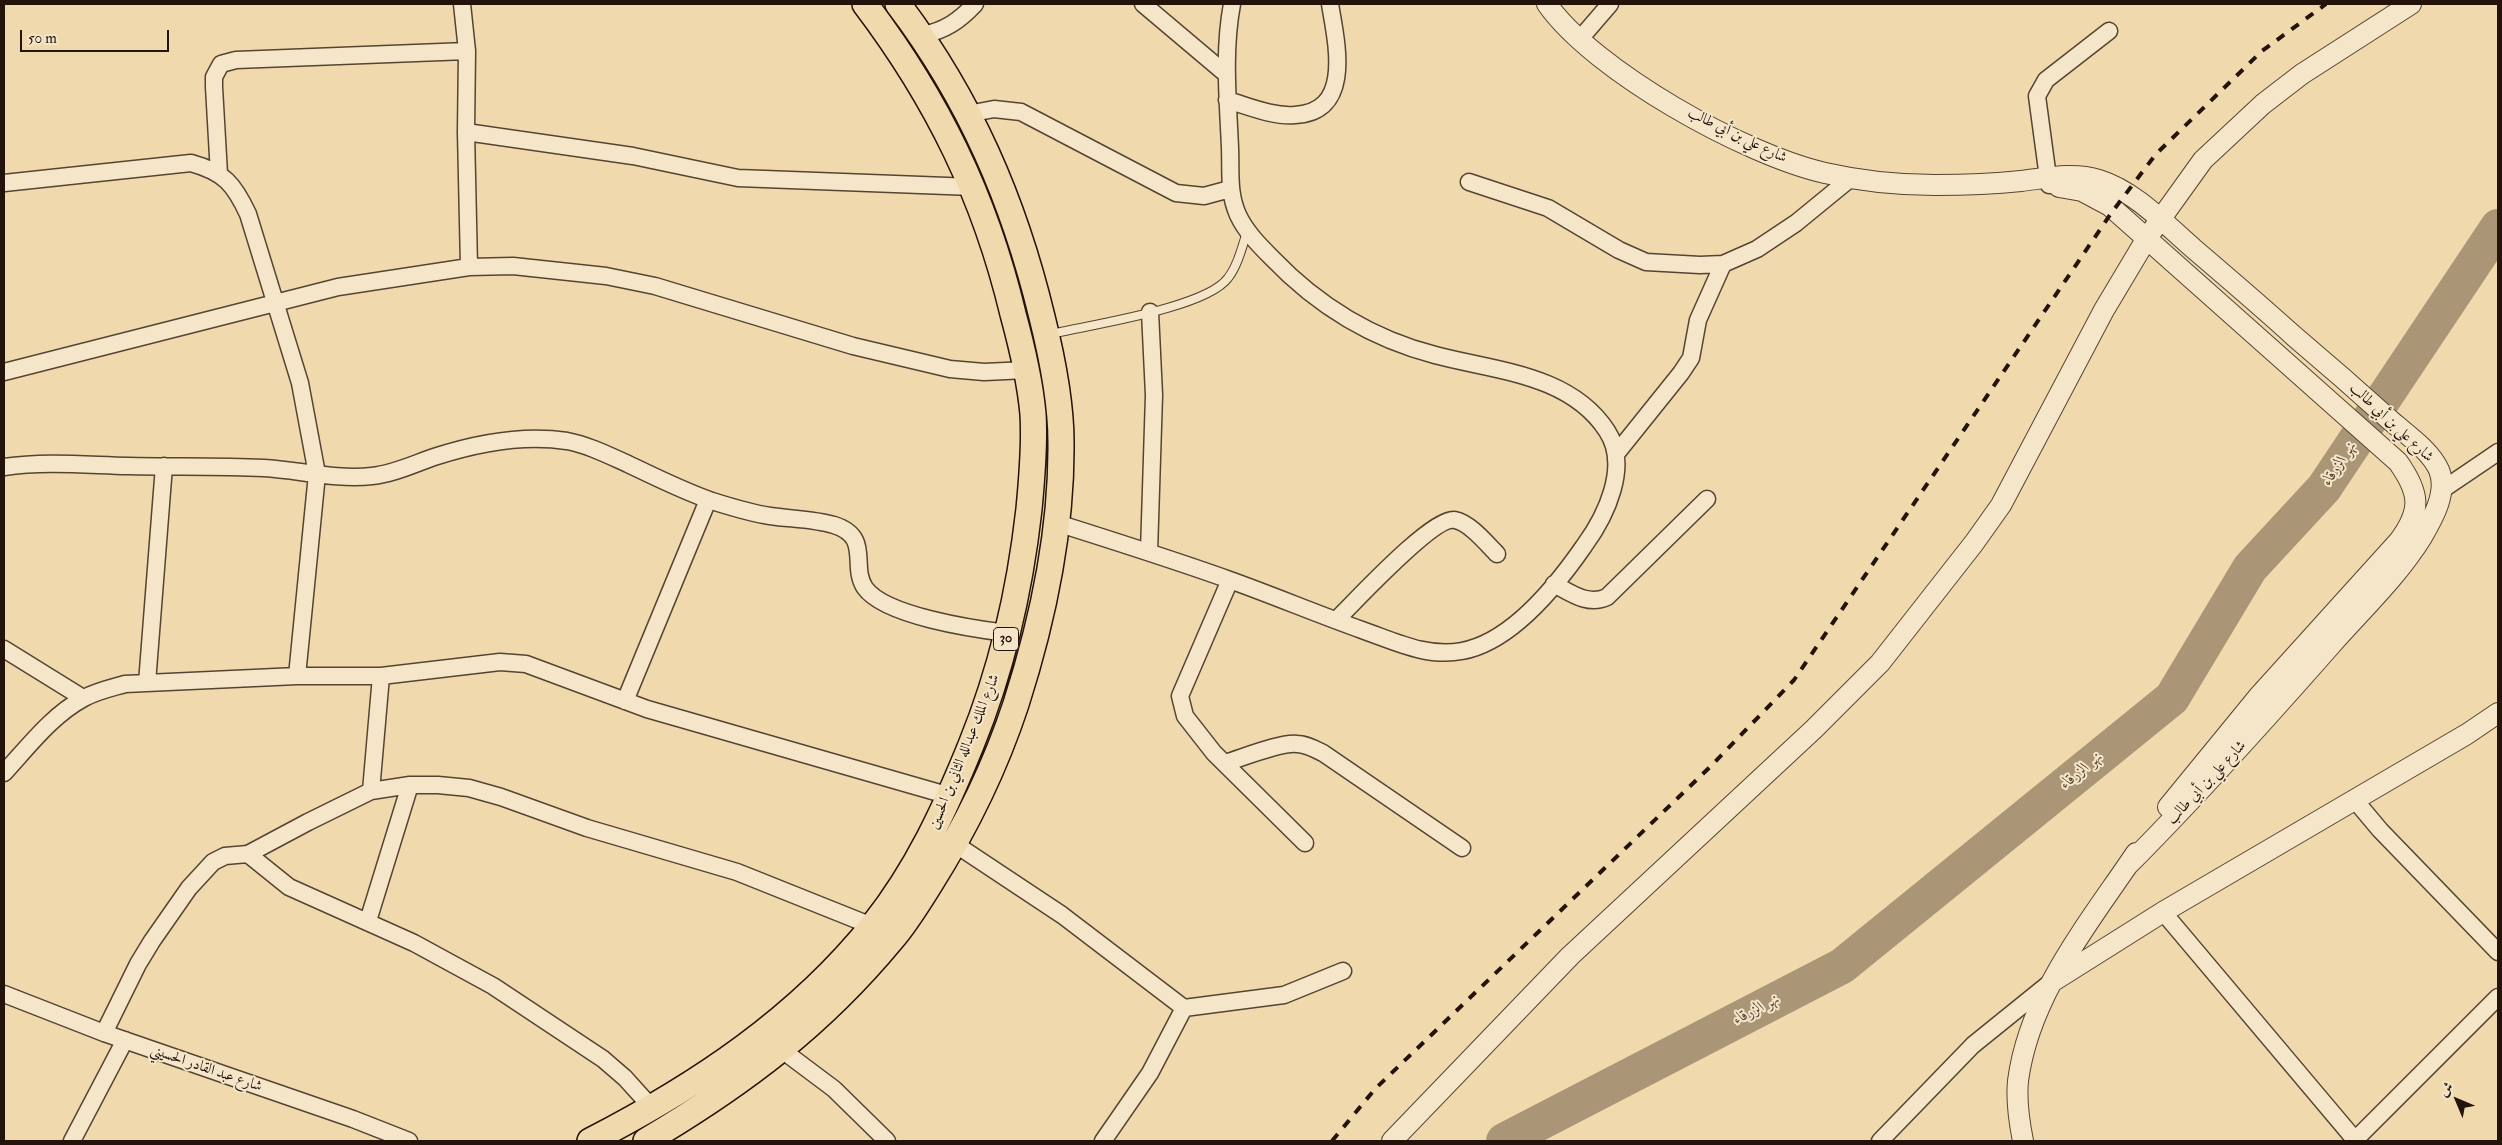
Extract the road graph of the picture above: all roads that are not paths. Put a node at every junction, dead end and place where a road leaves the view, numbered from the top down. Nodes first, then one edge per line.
1 (462, 4) edge
2 (865, 4) edge
3 (898, 4) edge
4 (976, 4) edge
5 (1143, 4) edge
6 (1232, 4) edge
7 (1330, 4) edge
8 (1547, 4) edge
9 (1610, 4) edge
10 (2411, 4) edge
11 (2109, 31) dead end
12 (922, 35) junction
13 (1579, 40) junction
14 (468, 51) junction
15 (1226, 74) junction
16 (1227, 100) junction
17 (968, 114) junction
18 (466, 132) junction
19 (219, 174) junction
20 (1851, 178) junction
21 (2049, 180) junction
22 (1469, 182) dead end
23 (4, 183) edge
24 (973, 187) junction
25 (1230, 189) junction
26 (2160, 219) junction
27 (1248, 231) junction
28 (2147, 238) junction
29 (1722, 264) junction
30 (469, 268) junction
31 (276, 302) junction
32 (1150, 312) junction
33 (1046, 335) junction
34 (1027, 370) junction
35 (4, 372) edge
36 (2498, 452) edge
37 (1616, 454) junction
38 (164, 466) junction
39 (4, 467) edge
40 (317, 474) junction
41 (1032, 480) junction
42 (1060, 481) junction
43 (2442, 490) junction
44 (1707, 499) dead end
45 (708, 500) junction
46 (1057, 522) junction
47 (1149, 552) junction
48 (1496, 554) dead end
49 (1230, 580) junction
50 (1554, 584) junction
51 (1336, 620) junction
52 (1007, 633) junction
53 (4, 649) edge
54 (297, 676) junction
55 (381, 676) junction
56 (147, 683) junction
57 (83, 698) junction
58 (625, 701) junction
59 (2498, 713) edge
60 (1225, 763) junction
61 (4, 772) edge
62 (410, 785) junction
63 (371, 791) junction
64 (950, 796) junction
65 (2354, 799) junction
66 (1305, 843) dead end
67 (955, 844) junction
68 (1462, 848) dead end
69 (248, 854) junction
70 (2128, 865) junction
71 (2163, 912) junction
72 (368, 921) junction
73 (872, 926) junction
74 (2498, 952) edge
75 (1343, 971) dead end
76 (2051, 982) junction
77 (4, 994) edge
78 (2498, 997) edge
79 (1184, 1008) junction
80 (104, 1033) junction
81 (125, 1040) junction
82 (782, 1050) junction
83 (653, 1109) junction
84 (72, 1141) edge
85 (409, 1141) edge
86 (590, 1141) edge
87 (646, 1141) edge
88 (887, 1141) edge
89 (1103, 1141) edge
90 (1392, 1141) edge
91 (1880, 1141) edge
92 (2023, 1141) edge
93 (2355, 1141) edge

1 - 14 street
2 - 24 main road, شارع الملك عبدالله الثاني بن الحسين / 30
3 - 12 main road, شارع الملك عبدالله الثاني بن الحسين / 30
4 - 12 street
5 - 15 street
6 - 15 street
7 - 16 street
8 - 13 street, شارع علي بن أبي طالب
9 - 13 street
10 - 26 street
11 - 21 street
12 - 17 main road, شارع الملك عبدالله الثاني بن الحسين / 30
13 - 20 street, شارع علي بن أبي طالب
14 - 18 street
14 - 19 street
15 - 16 street
16 - 25 street
17 - 25 street
17 - 33 main road, شارع الملك عبدالله الثاني بن الحسين / 30
18 - 24 street
18 - 30 street
19 - 23 street
19 - 31 street
20 - 21 street, شارع علي بن أبي طالب
20 - 29 street
21 - 26 street, شارع علي بن أبي طالب
21 - 28 street, شارع علي بن أبي طالب
22 - 29 street
24 - 34 main road, شارع الملك عبدالله الثاني بن الحسين / 30
25 - 27 street
26 - 28 street
26 - 43 street, شارع علي بن أبي طالب
27 - 32 lane
27 - 37 street
28 - 70 street, شارع علي بن أبي طالب
28 - 90 street
29 - 37 street
30 - 31 street
30 - 34 street
31 - 35 street
31 - 40 street
32 - 33 lane
32 - 47 street
33 - 42 main road, شارع الملك عبدالله الثاني بن الحسين / 30
34 - 41 main road, شارع الملك عبدالله الثاني بن الحسين / 30
36 - 43 street
37 - 50 street
38 - 39 street
38 - 40 street
38 - 56 street
40 - 45 street
40 - 54 street
41 - 42 main road
41 - 52 main road, شارع الملك عبدالله الثاني بن الحسين / 30
42 - 46 main road, شارع الملك عبدالله الثاني بن الحسين / 30
43 - 70 street, شارع علي بن أبي طالب
44 - 50 street
45 - 52 street
45 - 58 street
46 - 47 street
46 - 67 main road, شارع الملك عبدالله الثاني بن الحسين / 30
47 - 49 street
48 - 51 street
49 - 51 street
49 - 60 street
50 - 51 street
52 - 64 main road, شارع الملك عبدالله الثاني بن الحسين / 30
53 - 57 street
54 - 55 street
54 - 56 street
55 - 58 street
55 - 63 street
56 - 57 street
57 - 61 street
58 - 64 street
59 - 65 street
60 - 66 street
60 - 68 street
62 - 63 street
62 - 72 street
62 - 73 street
63 - 69 street
64 - 73 main road, شارع الملك عبدالله الثاني بن الحسين / 30
65 - 71 street
65 - 74 street
67 - 79 street
67 - 82 main road, شارع الملك عبدالله الثاني بن الحسين / 30
69 - 72 street
69 - 80 street
70 - 76 street, شارع علي بن أبي طالب
71 - 76 street
71 - 93 street
72 - 83 street
73 - 83 main road, شارع الملك عبدالله الثاني بن الحسين / 30
75 - 79 street
76 - 91 street
76 - 92 street, شارع علي بن أبي طالب
77 - 80 street, شارع عبد القادر الحسيني
78 - 93 street
79 - 89 street
80 - 81 street, شارع عبد القادر الحسيني
81 - 84 street
81 - 85 street, شارع عبد القادر الحسيني
82 - 87 main road, شارع الملك عبدالله الثاني بن الحسين / 30
82 - 88 street
83 - 86 main road, شارع الملك عبدالله الثاني بن الحسين / 30

